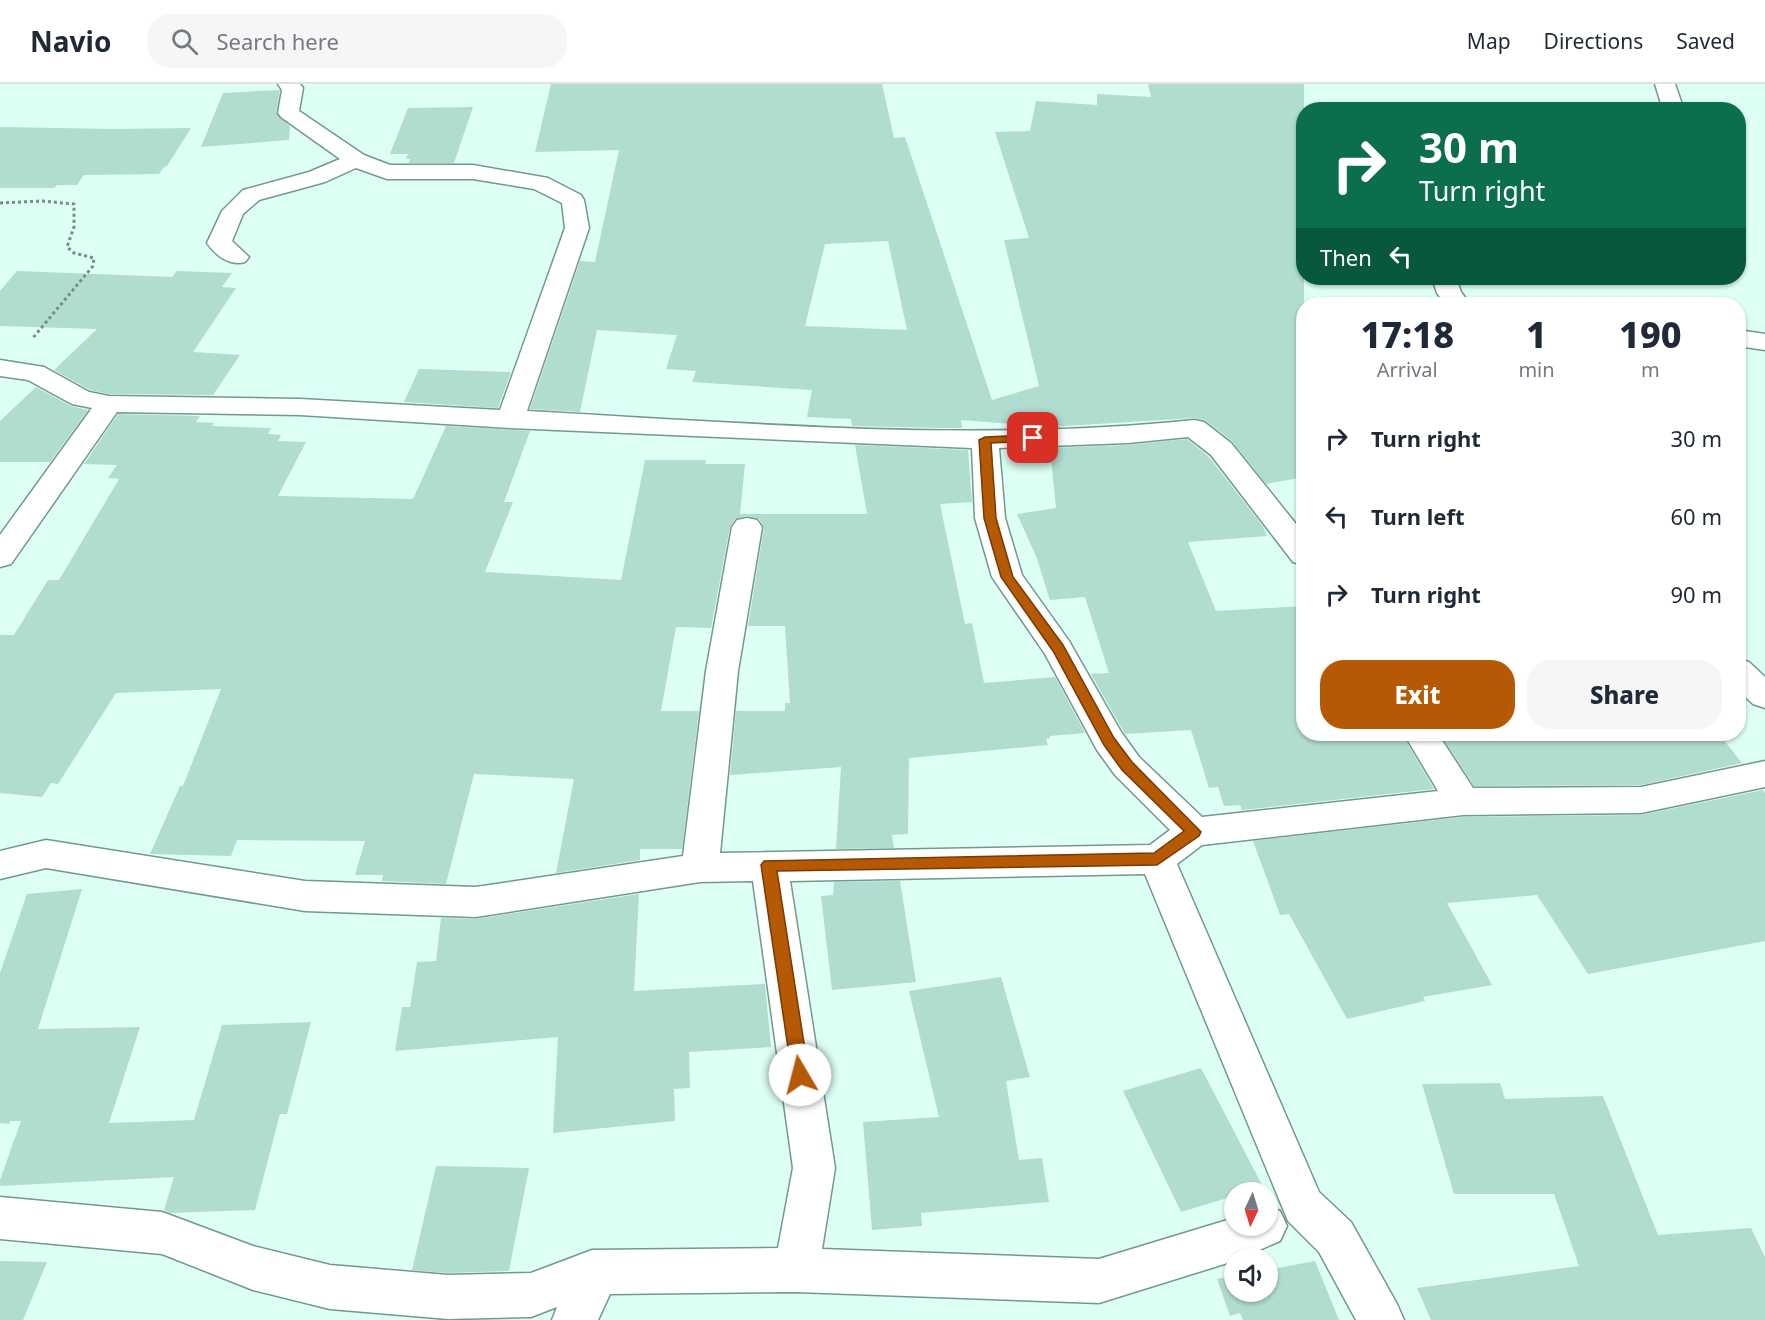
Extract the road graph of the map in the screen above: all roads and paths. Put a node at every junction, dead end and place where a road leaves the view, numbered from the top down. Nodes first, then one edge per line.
1 (288, 84) edge
2 (1665, 84) edge
3 (1671, 102) edge
4 (356, 160) junction
5 (0, 203) edge
6 (237, 257) dead end
7 (1746, 339) edge
8 (1765, 342) edge
9 (4, 367) edge
10 (109, 404) junction
11 (510, 420) junction
12 (985, 440) junction
13 (747, 527) dead end
14 (1296, 541) edge
15 (0, 557) edge
16 (1746, 678) edge
17 (1765, 696) edge
18 (1425, 741) edge
19 (1765, 774) edge
20 (1463, 802) junction
21 (1194, 832) junction
22 (1157, 859) junction
23 (0, 865) edge
24 (769, 865) junction
25 (700, 868) junction
26 (1266, 1182) edge
27 (0, 1218) edge
28 (1278, 1218) edge
29 (1243, 1236) edge
30 (796, 1270) junction
31 (592, 1272) junction
32 (574, 1320) edge
33 (1381, 1320) edge

1 - 4 street
2 - 3 street
4 - 6 street
4 - 11 street
5 - 9 path
7 - 8 street
9 - 10 street
10 - 11 street
10 - 15 street
11 - 12 street
12 - 14 street
12 - 21 street
13 - 25 street
16 - 17 street
18 - 20 street
19 - 20 street
20 - 21 street
21 - 22 street
22 - 24 street
22 - 26 street
23 - 25 street
24 - 25 street
24 - 30 street
27 - 31 street
28 - 33 street
29 - 30 street
30 - 31 street
31 - 32 street

